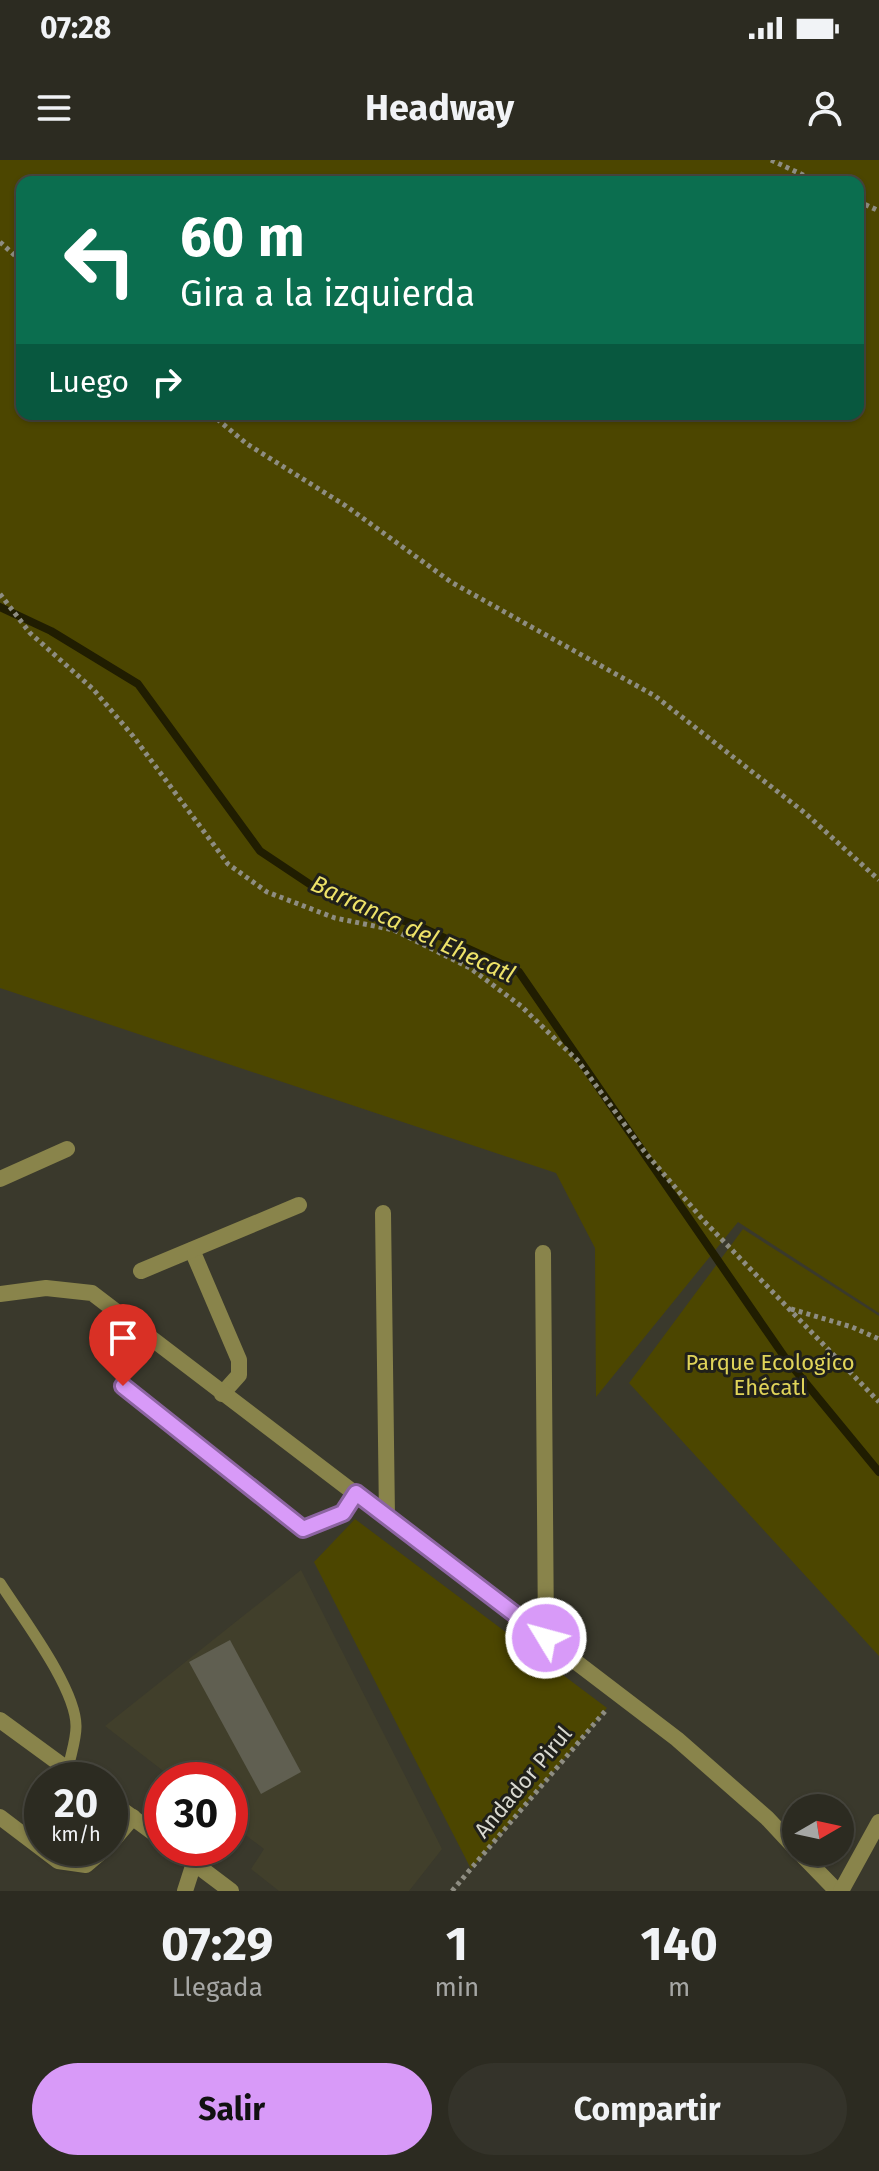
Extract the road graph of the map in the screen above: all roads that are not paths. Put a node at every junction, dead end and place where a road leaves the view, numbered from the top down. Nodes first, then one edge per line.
1 (67, 1149) dead end
2 (0, 1179) edge
3 (299, 1205) dead end
4 (383, 1213) dead end
5 (192, 1250) junction
6 (543, 1253) dead end
7 (141, 1271) dead end
8 (0, 1294) edge
9 (123, 1386) dead end
10 (222, 1394) junction
11 (356, 1493) junction
12 (387, 1517) junction
13 (0, 1583) edge
14 (546, 1638) junction
15 (0, 1720) edge
16 (57, 1762) edge
17 (70, 1762) edge
18 (128, 1814) edge
19 (0, 1817) edge
20 (133, 1817) junction
21 (879, 1822) edge
22 (128, 1823) edge
23 (144, 1825) edge
24 (782, 1833) edge
25 (24, 1835) edge
26 (193, 1866) edge
27 (198, 1866) edge
28 (814, 1866) edge
29 (185, 1891) edge
30 (231, 1891) edge
31 (839, 1891) edge

1 - 2 street
3 - 5 street
4 - 12 street
5 - 7 street
5 - 10 street
6 - 14 street
8 - 10 street
9 - 11 street
10 - 11 street
11 - 12 street
12 - 14 street
13 - 17 lane
14 - 24 street
15 - 16 street
18 - 20 street
19 - 25 street
20 - 22 street
20 - 23 street
21 - 31 street
26 - 29 street
27 - 30 street
28 - 31 street

